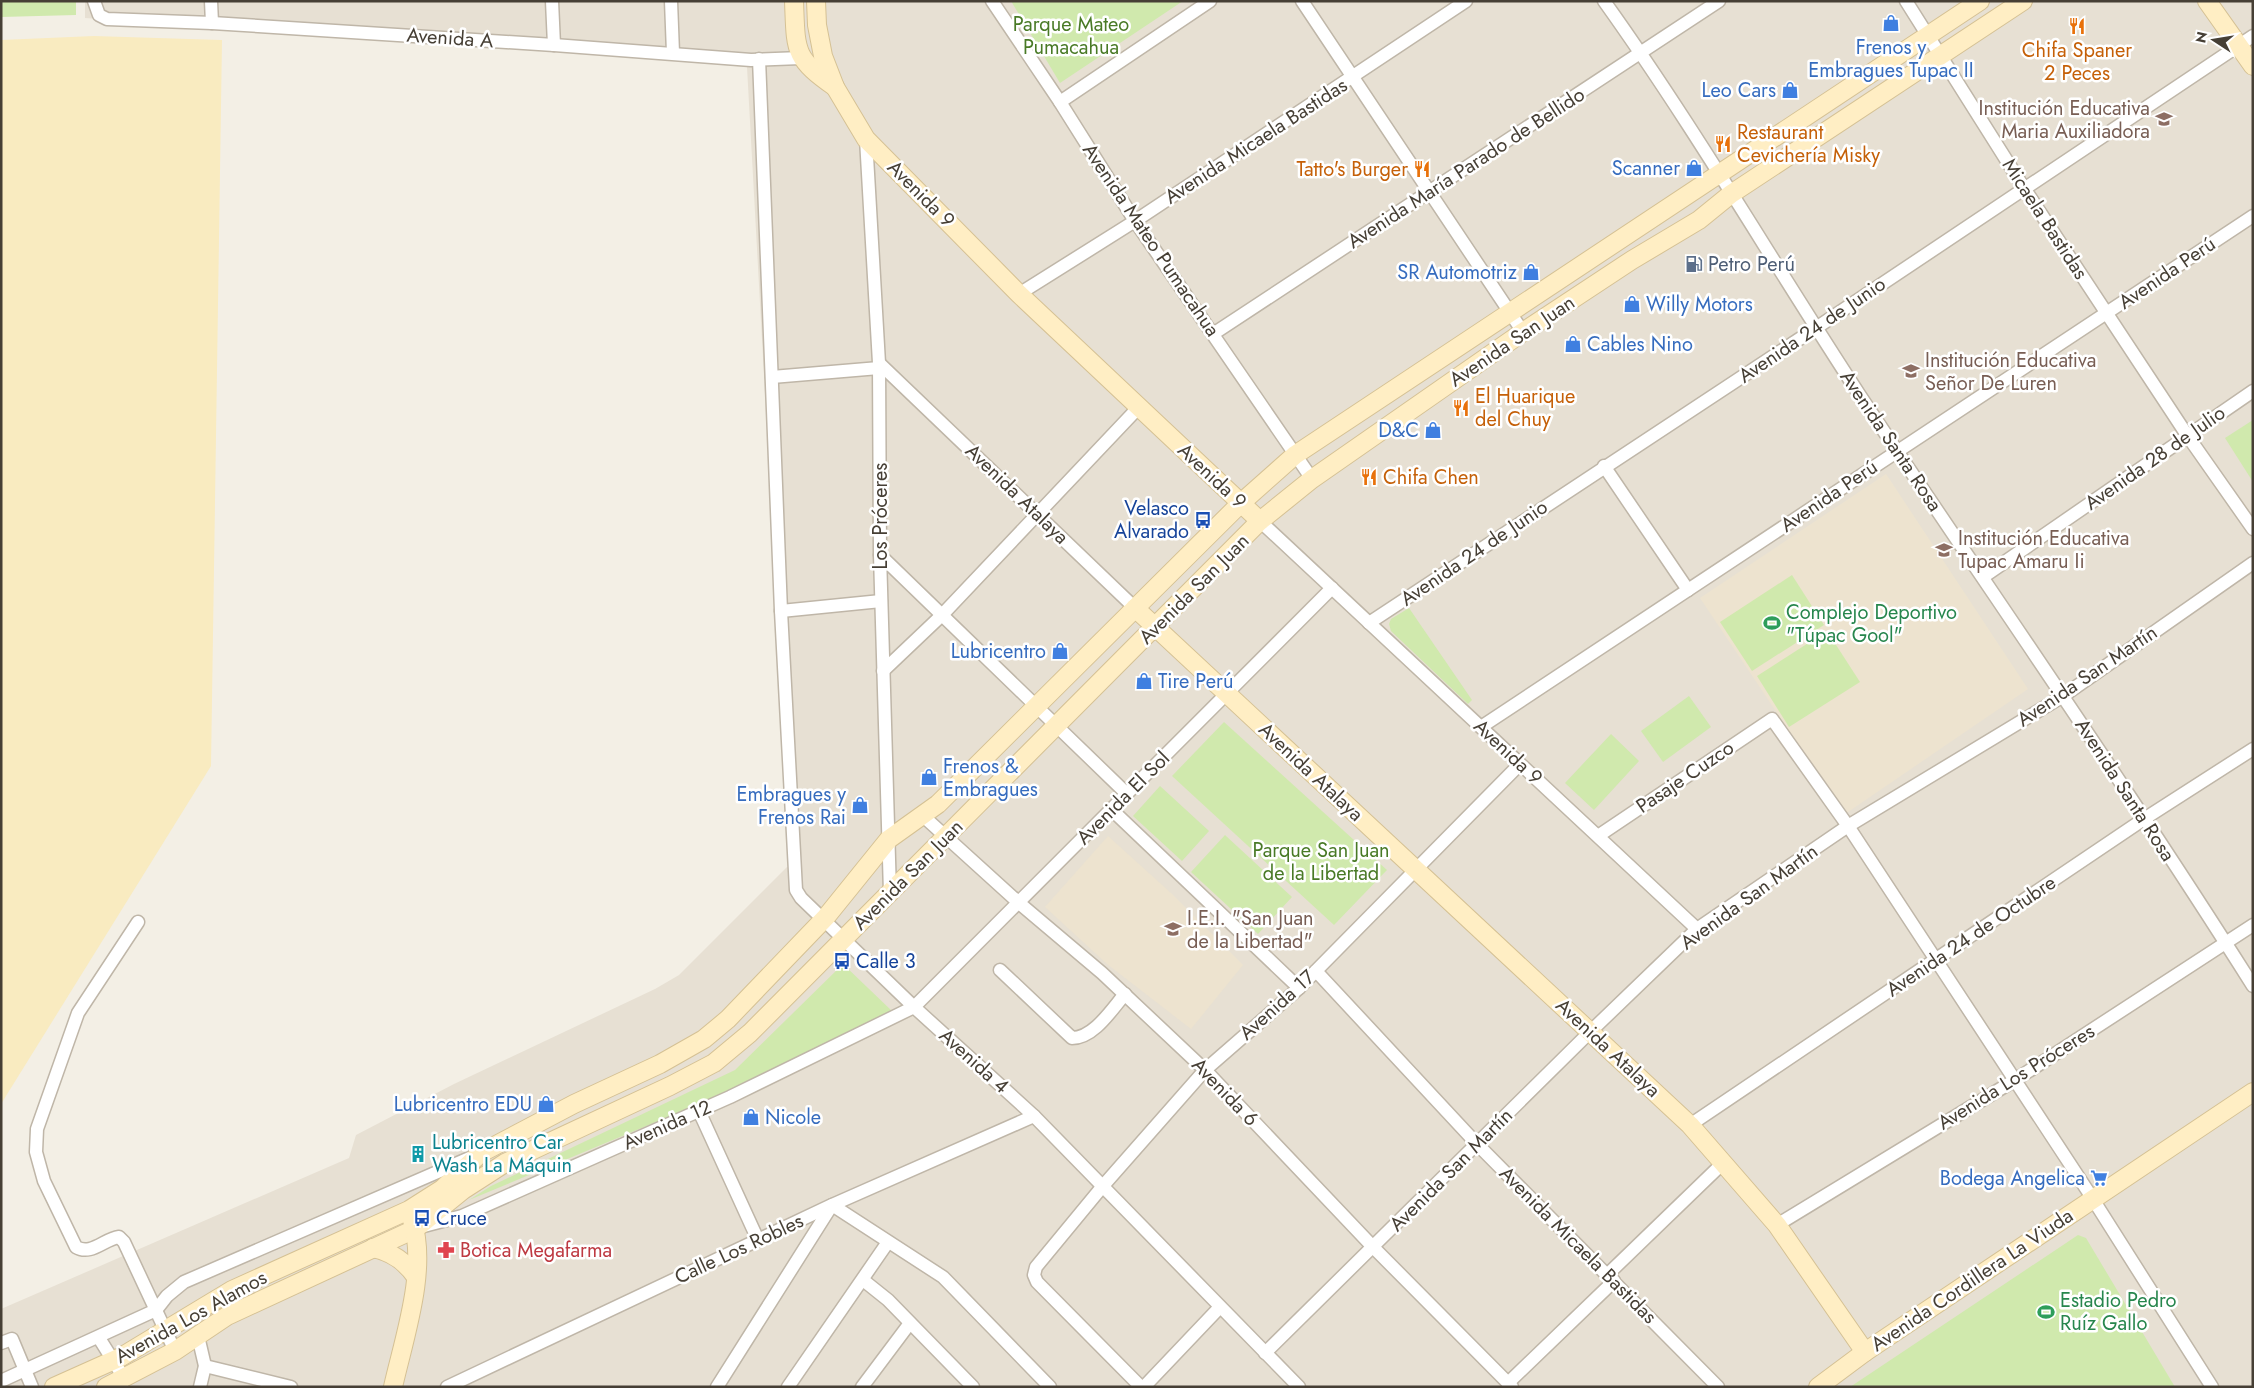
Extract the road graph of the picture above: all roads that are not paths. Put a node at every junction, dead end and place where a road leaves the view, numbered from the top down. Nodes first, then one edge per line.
1 (94, 1) edge
2 (211, 1) edge
3 (552, 1) edge
4 (671, 1) edge
5 (794, 1) edge
6 (816, 1) edge
7 (992, 1) edge
8 (1210, 1) edge
9 (1302, 1) edge
10 (1466, 1) edge
11 (1604, 1) edge
12 (1719, 1) edge
13 (1906, 1) edge
14 (1980, 1) edge
15 (2023, 1) edge
16 (2207, 1) edge
17 (212, 23) junction
18 (1928, 36) junction
19 (2246, 40) edge
20 (554, 45) junction
21 (673, 53) junction
22 (1642, 54) junction
23 (1940, 55) junction
24 (801, 58) junction
25 (759, 59) junction
26 (2253, 66) edge
27 (1352, 78) junction
28 (835, 87) junction
29 (1060, 102) junction
30 (866, 139) junction
31 (1719, 175) junction
32 (2024, 188) junction
33 (1428, 191) junction
34 (1731, 194) junction
35 (2253, 216) edge
36 (1135, 221) junction
37 (1019, 294) junction
38 (1510, 312) junction
39 (2107, 313) junction
40 (1816, 328) junction
41 (1523, 332) junction
42 (1213, 334) junction
43 (879, 366) junction
44 (772, 377) junction
45 (2253, 391) edge
46 (1138, 408) junction
47 (2187, 435) junction
48 (1897, 451) junction
49 (1295, 455) junction
50 (1604, 466) junction
51 (1312, 479) junction
52 (1241, 503) junction
53 (1037, 514) junction
54 (1260, 521) junction
55 (2253, 529) edge
56 (880, 555) junction
57 (2253, 563) edge
58 (1984, 577) junction
59 (1332, 588) junction
60 (1688, 590) junction
61 (881, 601) junction
62 (1135, 608) junction
63 (781, 610) junction
64 (942, 615) junction
65 (1369, 623) junction
66 (1156, 627) junction
67 (883, 671) junction
68 (1227, 694) junction
69 (2063, 696) junction
70 (1038, 707) junction
71 (1057, 726) junction
72 (1481, 727) junction
73 (2253, 749) edge
74 (1520, 764) junction
75 (1127, 794) junction
76 (1111, 809) junction
77 (922, 815) junction
78 (2144, 819) junction
79 (1848, 826) junction
80 (1598, 836) junction
81 (946, 837) junction
82 (889, 839) junction
83 (1416, 870) junction
84 (890, 893) junction
85 (1018, 902) junction
86 (824, 918) junction
87 (138, 922) dead end
88 (2253, 924) edge
89 (1697, 929) junction
90 (844, 939) junction
91 (2226, 942) junction
92 (1934, 961) junction
93 (1000, 970) dead end
94 (1316, 971) junction
95 (2253, 986) edge
96 (1298, 988) junction
97 (1125, 994) junction
98 (914, 1007) junction
99 (1590, 1032) junction
100 (1205, 1070) junction
101 (2015, 1080) junction
102 (2253, 1092) edge
103 (699, 1111) junction
104 (1034, 1116) junction
105 (1690, 1125) junction
106 (1478, 1144) junction
107 (481, 1153) junction
108 (1723, 1163) junction
109 (1102, 1187) junction
110 (402, 1188) junction
111 (2092, 1199) junction
112 (832, 1205) junction
113 (409, 1210) junction
114 (1777, 1226) junction
115 (415, 1229) junction
116 (758, 1240) junction
117 (888, 1242) junction
118 (1373, 1247) junction
119 (373, 1248) junction
120 (416, 1277) junction
121 (1610, 1278) junction
122 (863, 1280) junction
123 (1220, 1307) junction
124 (156, 1310) junction
125 (910, 1323) junction
126 (166, 1331) junction
127 (198, 1336) junction
128 (99, 1338) junction
129 (1, 1344) edge
130 (175, 1352) junction
131 (1865, 1352) junction
132 (1265, 1353) junction
133 (114, 1361) junction
134 (205, 1366) junction
135 (26, 1370) junction
136 (1, 1381) edge
137 (123, 1382) edge
138 (1510, 1385) edge
139 (32, 1387) edge
140 (54, 1387) edge
141 (106, 1387) edge
142 (200, 1387) edge
143 (291, 1387) edge
144 (393, 1387) edge
145 (447, 1387) edge
146 (717, 1387) edge
147 (788, 1387) edge
148 (862, 1387) edge
149 (973, 1387) edge
150 (1050, 1387) edge
151 (1142, 1387) edge
152 (1299, 1387) edge
153 (1718, 1387) edge
154 (1818, 1387) edge
155 (2212, 1387) edge

1 - 17 street, Avenida A
2 - 17 street
3 - 20 street
4 - 21 street
5 - 24 main road
6 - 28 main road
7 - 29 street, Avenida Mateo Pumacahua
8 - 29 street
9 - 27 street
10 - 27 street, Avenida Micaela Bastidas
11 - 22 street, Avenida Santa Rosa
12 - 22 street, Avenida María Parado de Bellido
13 - 18 street, Micaela Bastidas
14 - 18 main road, Avenida San Juan
15 - 23 main road, Avenida San Juan
16 - 19 main road
17 - 20 street, Avenida A
18 - 23 street, Micaela Bastidas
18 - 31 main road, Avenida San Juan
19 - 26 main road
19 - 32 street, Avenida 24 de Junio
20 - 21 street, Avenida A
21 - 25 street, Avenida A
22 - 31 street, Avenida Santa Rosa
22 - 33 street, Avenida María Parado de Bellido
23 - 32 street, Micaela Bastidas
23 - 34 main road, Avenida San Juan
24 - 25 street, Avenida A
24 - 28 main road
25 - 44 street, Avenida 4
27 - 33 street
27 - 36 street, Avenida Micaela Bastidas
28 - 30 main road, Avenida 9
29 - 36 street, Avenida Mateo Pumacahua
30 - 37 main road, Avenida 9
30 - 43 street, Los Próceres
31 - 34 street, Avenida Santa Rosa
31 - 38 main road, Avenida San Juan
32 - 39 street, Micaela Bastidas
32 - 40 street, Avenida 24 de Junio
33 - 38 street
33 - 42 street, Avenida María Parado de Bellido
34 - 40 street, Avenida Santa Rosa
34 - 41 main road, Avenida San Juan
35 - 39 street, Avenida Perú
36 - 37 street, Avenida Micaela Bastidas
36 - 42 street, Avenida Mateo Pumacahua
37 - 46 main road, Avenida 9
38 - 41 street
38 - 49 main road, Avenida San Juan
39 - 47 street, Micaela Bastidas
39 - 48 street, Avenida Perú
40 - 48 street, Avenida Santa Rosa
40 - 50 street, Avenida 24 de Junio
41 - 51 main road, Avenida San Juan
42 - 49 street, Avenida Mateo Pumacahua
43 - 44 street
43 - 53 street, Avenida Atalaya
43 - 56 street, Los Próceres
44 - 63 street, Avenida 4
45 - 47 street, Avenida 28 de Julio
46 - 52 main road, Avenida 9
46 - 53 street
47 - 55 street, Micaela Bastidas
47 - 58 street, Avenida 28 de Julio
48 - 58 street, Avenida Santa Rosa
48 - 60 street, Avenida Perú
49 - 51 street, Avenida Mateo Pumacahua
49 - 52 main road, Avenida San Juan
50 - 60 street
50 - 65 street, Avenida 24 de Junio
51 - 54 main road, Avenida San Juan
52 - 54 main road, Avenida 9
52 - 62 main road, Avenida San Juan
53 - 62 street, Avenida Atalaya
53 - 64 street
54 - 59 street, Avenida 9
54 - 66 main road, Avenida San Juan
56 - 61 street, Los Próceres
56 - 64 street
57 - 69 street, Avenida San Martín
58 - 69 street, Avenida Santa Rosa
59 - 65 street, Avenida 9
59 - 68 street, Avenida El Sol
60 - 72 street, Avenida Perú
61 - 63 street
61 - 67 street, Los Próceres
62 - 66 main road, Avenida Atalaya
62 - 70 main road, Avenida San Juan
63 - 86 street, Avenida 4
64 - 67 street
64 - 70 street
65 - 72 street, Avenida 9
66 - 68 main road, Avenida Atalaya
66 - 71 main road, Avenida San Juan
67 - 82 street, Los Próceres
68 - 75 street, Avenida El Sol
68 - 83 main road, Avenida Atalaya
69 - 78 street, Avenida Santa Rosa
69 - 79 street, Avenida San Martín
70 - 71 street
70 - 77 main road, Avenida San Juan
71 - 75 street
71 - 81 main road, Avenida San Juan
72 - 74 street, Avenida 9
73 - 78 street, Avenida 24 de Octubre
74 - 80 street, Avenida 9
74 - 83 street, Avenida 17
75 - 76 street, Avenida El Sol
76 - 85 street, Avenida El Sol
76 - 96 street
77 - 81 street, Avenida 6
77 - 82 main road, Avenida San Juan
78 - 91 street, Avenida Santa Rosa
78 - 92 street, Avenida 24 de Octubre
79 - 80 street, Pasaje Cuzco
79 - 89 street, Avenida San Martín
79 - 92 street
80 - 89 street, Avenida 9
81 - 84 main road, Avenida San Juan
81 - 85 street, Avenida 6
82 - 84 street, Los Próceres
82 - 86 main road, Avenida San Juan
83 - 94 street, Avenida 17
83 - 99 main road, Avenida Atalaya
84 - 90 main road, Avenida San Juan
85 - 97 street, Avenida 6
85 - 98 street, Avenida El Sol
86 - 90 street, Avenida 4
86 - 107 main road, Avenida San Juan
87 - 124 street
88 - 91 street, Avenida Los Próceres
89 - 99 street, Avenida San Martín
90 - 98 street, Avenida 4
90 - 115 main road, Avenida San Juan
91 - 95 street, Avenida Santa Rosa
91 - 101 street, Avenida Los Próceres
92 - 101 street
92 - 105 street, Avenida 24 de Octubre
93 - 97 street
94 - 96 street, Avenida 17
94 - 106 street, Avenida Micaela Bastidas
96 - 100 street, Avenida 17
97 - 100 street, Avenida 6
98 - 103 street, Avenida 12
98 - 104 street, Avenida 4
99 - 105 main road, Avenida Atalaya
99 - 106 street, Avenida San Martín
100 - 109 street, Avenida 17
100 - 118 street, Avenida 6
101 - 111 street
101 - 114 street, Avenida Los Próceres
102 - 111 main road, Avenida Cordillera La Viuda
103 - 115 street, Avenida 12
103 - 116 street
104 - 109 street, Avenida 4
104 - 112 street, Calle Los Robles
105 - 108 main road, Avenida Atalaya
106 - 118 street, Avenida San Martín
106 - 121 street, Avenida Micaela Bastidas
107 - 110 street
107 - 113 main road, Avenida San Juan
108 - 114 main road, Avenida Atalaya
108 - 121 street
109 - 123 street, Avenida 4
109 - 151 street, Avenida 17
110 - 113 street
110 - 124 street
111 - 131 main road, Avenida Cordillera La Viuda
111 - 155 street
112 - 116 street, Calle Los Robles
112 - 117 street
112 - 146 street
113 - 115 main road
113 - 126 main road, Avenida Los Alamos
114 - 131 main road, Avenida Atalaya
115 - 119 main road, Avenida Los Alamos
115 - 120 main road
116 - 145 street, Calle Los Robles
117 - 122 street
117 - 150 street
118 - 132 street, Avenida San Martín
118 - 138 street, Avenida 6
119 - 120 main road
119 - 127 main road, Avenida Los Alamos
120 - 144 main road
121 - 138 street
121 - 153 street, Avenida Micaela Bastidas
122 - 125 street
122 - 147 street
123 - 132 street, Avenida 4
123 - 151 street
124 - 126 street
124 - 128 street
125 - 148 street
125 - 149 street
126 - 130 street
126 - 133 main road, Avenida Los Alamos
127 - 130 main road, Avenida Los Alamos
127 - 134 street
128 - 133 street
128 - 135 street
129 - 135 street
130 - 137 main road, Avenida Los Alamos
131 - 154 main road, Avenida Cordillera La Viuda
132 - 152 street, Avenida 4
133 - 137 street
133 - 140 main road, Avenida Los Alamos
134 - 142 street
134 - 143 street
135 - 136 street
135 - 139 street
137 - 141 main road, Avenida Los Alamos

